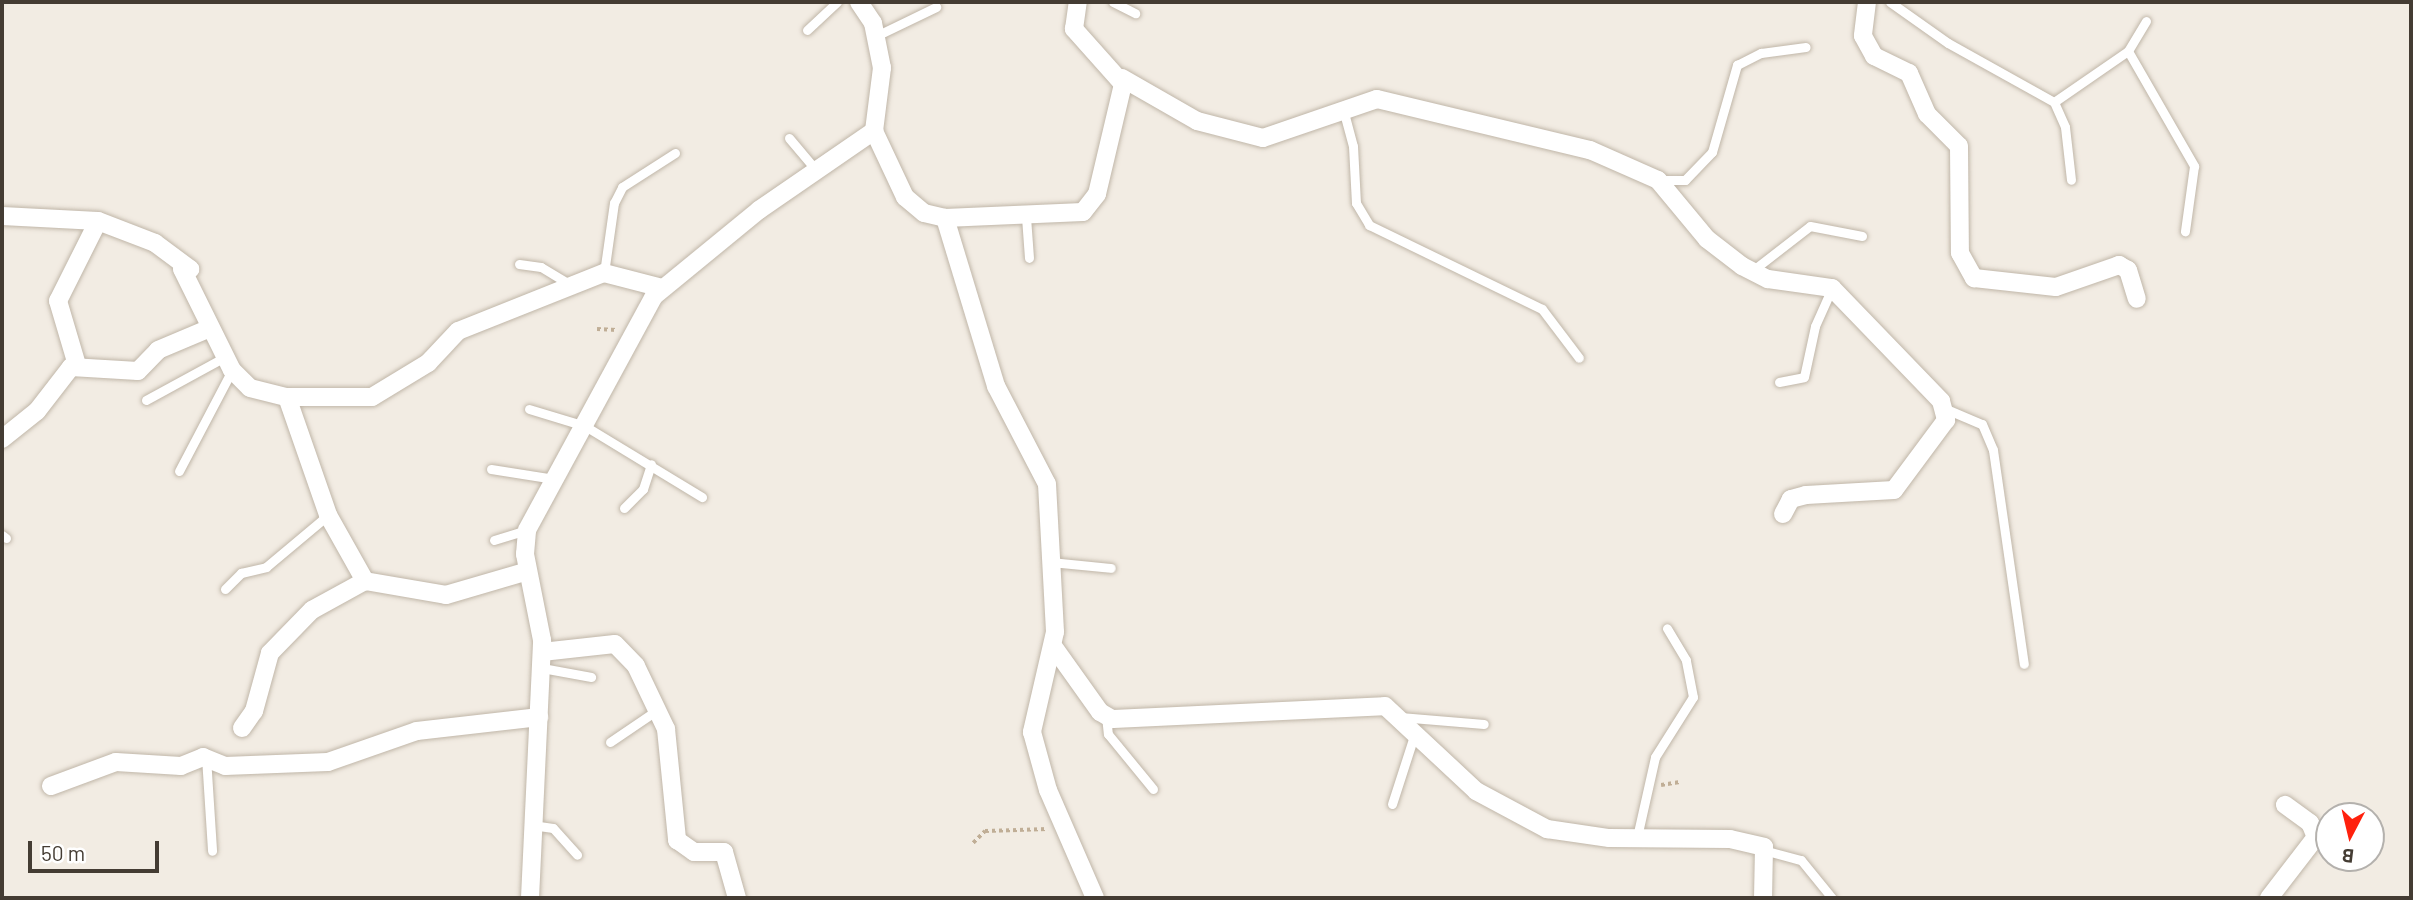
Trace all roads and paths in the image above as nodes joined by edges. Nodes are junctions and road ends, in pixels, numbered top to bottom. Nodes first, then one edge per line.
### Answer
1 (837, 2) edge
2 (859, 2) edge
3 (1078, 2) edge
4 (1113, 2) edge
5 (1867, 2) edge
6 (1890, 2) edge
7 (936, 8) dead end
8 (1135, 13) dead end
9 (2146, 21) dead end
10 (807, 30) dead end
11 (876, 36) junction
12 (1806, 47) dead end
13 (2129, 51) junction
14 (1122, 78) junction
15 (2054, 102) junction
16 (1343, 108) junction
17 (874, 131) junction
18 (789, 138) dead end
19 (675, 153) dead end
20 (816, 170) junction
21 (1658, 180) junction
22 (2071, 180) dead end
23 (2, 216) edge
24 (1026, 217) junction
25 (945, 218) junction
26 (98, 221) junction
27 (2185, 231) dead end
28 (1862, 236) dead end
29 (1029, 258) dead end
30 (519, 264) dead end
31 (1752, 271) junction
32 (604, 273) junction
33 (571, 285) junction
34 (662, 288) junction
35 (1832, 288) junction
36 (2137, 299) dead end
37 (209, 328) junction
38 (1579, 358) dead end
39 (228, 364) junction
40 (77, 365) junction
41 (1779, 382) dead end
42 (287, 397) junction
43 (146, 400) dead end
44 (529, 409) dead end
45 (1946, 410) junction
46 (585, 426) junction
47 (2, 439) edge
48 (651, 464) junction
49 (491, 469) dead end
50 (179, 471) dead end
51 (554, 479) junction
52 (702, 497) dead end
53 (624, 508) dead end
54 (1783, 514) dead end
55 (328, 515) junction
56 (527, 530) junction
57 (494, 540) dead end
58 (1050, 562) junction
59 (1111, 568) dead end
60 (528, 571) junction
61 (365, 582) junction
62 (225, 589) dead end
63 (1667, 628) dead end
64 (1053, 646) junction
65 (542, 660) junction
66 (2024, 664) dead end
67 (592, 677) dead end
68 (657, 710) junction
69 (1106, 716) junction
70 (539, 717) junction
71 (1400, 717) junction
72 (1484, 724) dead end
73 (242, 728) dead end
74 (1414, 736) junction
75 (610, 742) dead end
76 (206, 757) junction
77 (51, 786) dead end
78 (1153, 789) dead end
79 (1392, 804) dead end
80 (2285, 805) dead end
81 (1063, 824) junction
82 (529, 825) junction
83 (1637, 837) junction
84 (973, 843) dead end
85 (212, 851) dead end
86 (1768, 851) junction
87 (576, 855) dead end
88 (530, 898) edge
89 (737, 898) edge
90 (1095, 898) edge
91 (1763, 898) edge
92 (1832, 898) edge
93 (2269, 898) edge

1 - 10 lane
2 - 11 street
3 - 14 street
4 - 8 lane
5 - 36 street
6 - 15 lane
7 - 11 lane
9 - 13 lane
11 - 17 street
12 - 21 lane
13 - 15 lane
13 - 27 lane
14 - 16 street
14 - 24 street
15 - 22 lane
16 - 21 street
16 - 38 lane
17 - 20 street
17 - 25 street
18 - 20 lane
19 - 32 lane
20 - 34 street
21 - 31 street
23 - 26 street
24 - 25 street
24 - 29 lane
25 - 58 street
26 - 37 street
26 - 40 street
28 - 31 lane
30 - 33 lane
31 - 35 street
32 - 33 street
32 - 34 street
33 - 42 street
34 - 46 street
35 - 41 lane
35 - 45 street
37 - 39 street
37 - 40 street
39 - 42 street
39 - 43 lane
39 - 50 lane
40 - 47 street
42 - 55 street
44 - 46 lane
45 - 54 street
45 - 66 lane
46 - 48 lane
46 - 51 street
48 - 52 lane
48 - 53 lane
49 - 51 lane
51 - 56 street
55 - 61 street
55 - 62 lane
56 - 57 lane
56 - 60 street
58 - 59 lane
58 - 64 street
60 - 61 street
60 - 65 street
61 - 73 street
63 - 83 lane
64 - 69 street
64 - 81 street
65 - 67 lane
65 - 68 street
65 - 70 street
68 - 75 lane
68 - 89 street
69 - 71 street
69 - 78 lane
70 - 76 street
70 - 82 street
71 - 72 lane
71 - 74 street
74 - 79 lane
74 - 83 street
76 - 77 street
76 - 85 lane
80 - 93 street
81 - 84 path
81 - 90 street
82 - 87 lane
82 - 88 street
83 - 86 street
86 - 91 street
86 - 92 lane

